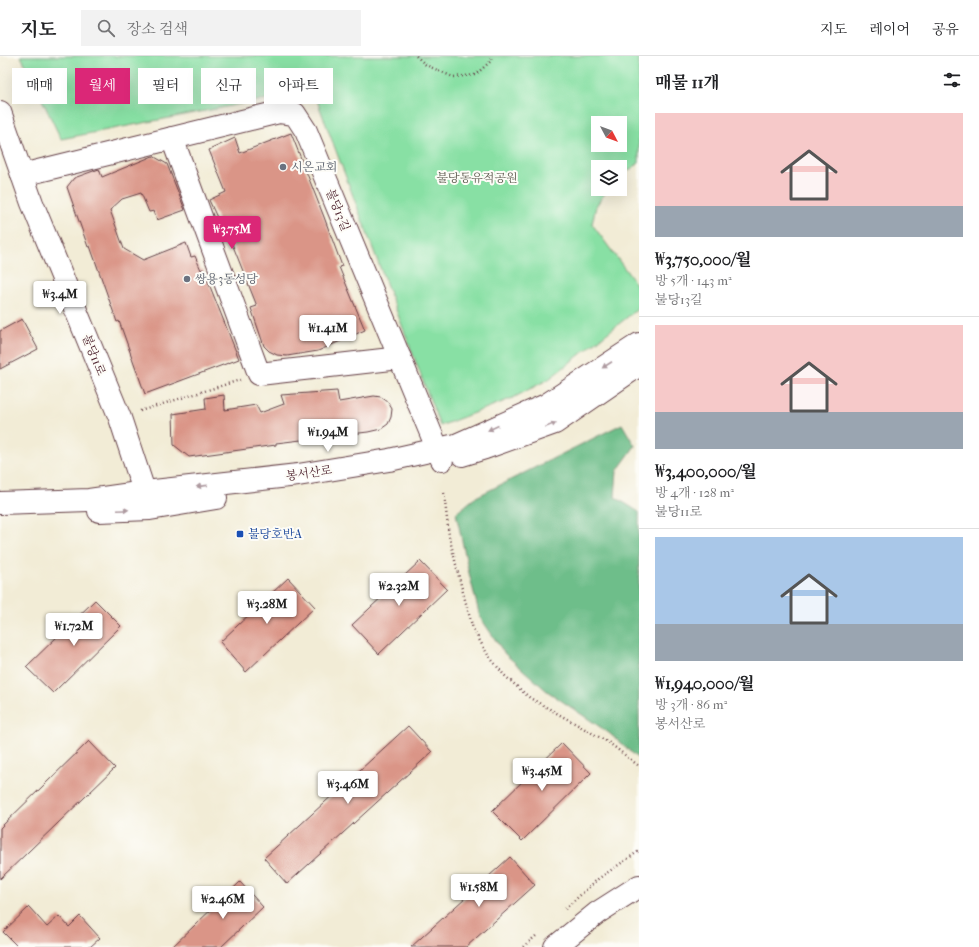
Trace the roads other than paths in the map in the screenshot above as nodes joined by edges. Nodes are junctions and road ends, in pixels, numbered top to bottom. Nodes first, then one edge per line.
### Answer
1 (0, 112) edge
2 (172, 138) junction
3 (22, 175) junction
4 (639, 344) edge
5 (400, 358) junction
6 (639, 365) edge
7 (440, 455) junction
8 (148, 500) junction
9 (0, 503) edge
10 (0, 516) edge
11 (639, 886) edge
12 (555, 947) edge

1 - 3 street, 불당11로
2 - 3 street, 불당13길
2 - 5 street, 불당13길
2 - 5 street
3 - 8 street, 불당11로
4 -> 7 street, 봉서산로
5 - 7 street, 불당13길
7 -> 6 street, 봉서산로
7 - 8 street, 봉서산로
8 - 9 street, 봉서산로
10 -> 8 street, 봉서산로
11 - 12 street

